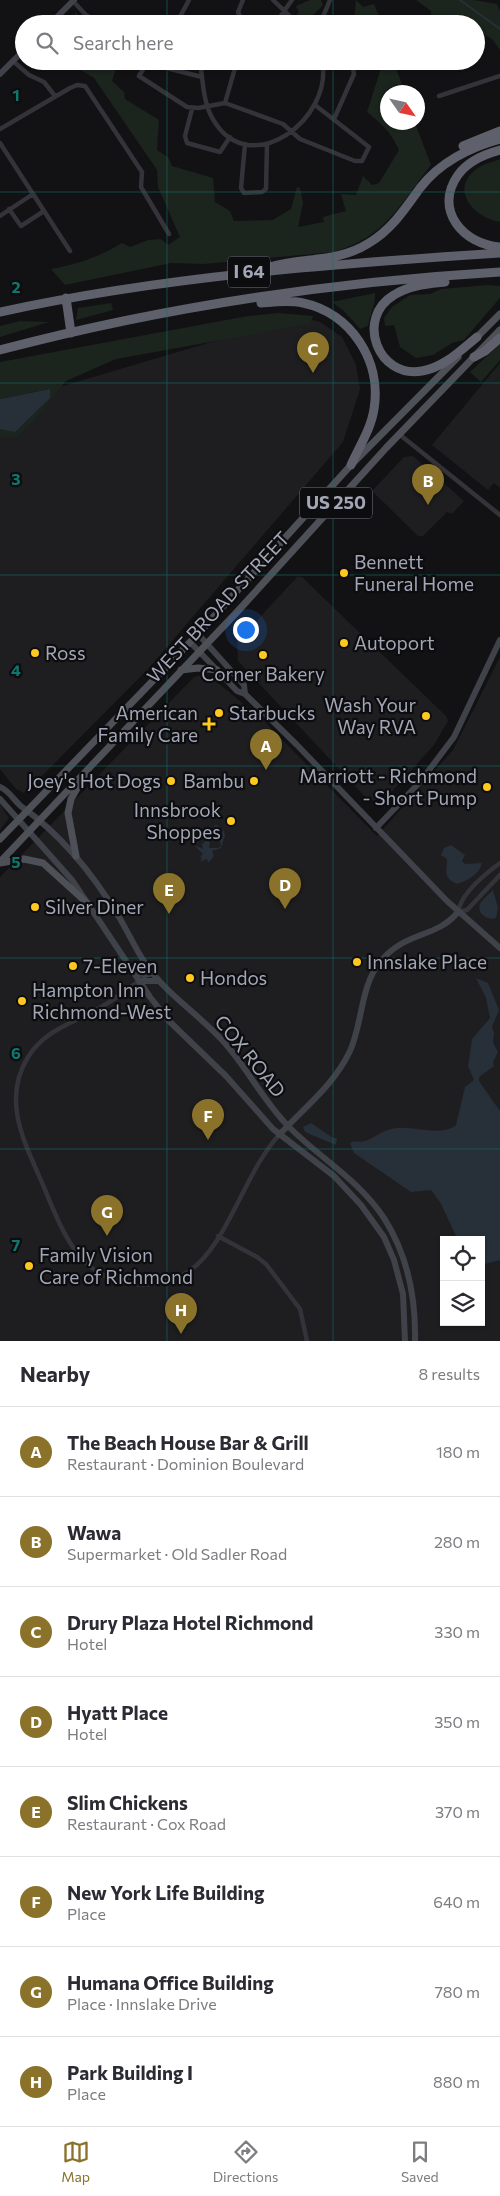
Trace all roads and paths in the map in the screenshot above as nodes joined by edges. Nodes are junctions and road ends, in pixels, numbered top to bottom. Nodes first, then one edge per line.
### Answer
1 (73, 0) edge
2 (189, 0) edge
3 (242, 0) edge
4 (273, 0) edge
5 (292, 0) edge
6 (330, 0) edge
7 (285, 11) junction
8 (59, 15) edge
9 (86, 15) edge
10 (181, 15) edge
11 (240, 15) edge
12 (282, 15) edge
13 (289, 15) edge
14 (324, 15) edge
15 (13, 60) edge
16 (24, 70) edge
17 (143, 70) edge
18 (174, 70) edge
19 (201, 70) edge
20 (234, 70) edge
21 (322, 70) edge
22 (353, 70) edge
23 (0, 74) edge
24 (500, 76) edge
25 (202, 77) junction
26 (55, 96) junction
27 (439, 96) dead end
28 (225, 103) junction
29 (315, 105) junction
30 (208, 106) junction
31 (192, 109) junction
32 (334, 119) junction
33 (0, 129) edge
34 (500, 131) edge
35 (291, 132) junction
36 (230, 137) junction
37 (500, 138) edge
38 (0, 143) edge
39 (245, 144) junction
40 (267, 144) junction
41 (500, 150) edge
42 (421, 187) junction
43 (33, 194) junction
44 (9, 209) junction
45 (44, 211) junction
46 (0, 216) edge
47 (169, 234) dead end
48 (500, 247) edge
49 (70, 251) dead end
50 (500, 253) edge
51 (253, 272) junction
52 (500, 272) edge
53 (485, 273) junction
54 (66, 298) junction
55 (201, 307) junction
56 (0, 312) edge
57 (500, 314) edge
58 (500, 330) edge
59 (71, 333) junction
60 (477, 338) junction
61 (500, 338) edge
62 (0, 350) edge
63 (474, 356) junction
64 (399, 434) junction
65 (352, 466) junction
66 (500, 515) edge
67 (198, 634) junction
68 (500, 640) edge
69 (190, 642) junction
70 (206, 644) junction
71 (199, 651) junction
72 (181, 670) junction
73 (216, 670) junction
74 (245, 694) junction
75 (85, 771) junction
76 (0, 787) edge
77 (0, 799) edge
78 (27, 810) junction
79 (40, 819) junction
80 (18, 820) junction
81 (376, 828) junction
82 (29, 832) junction
83 (0, 839) edge
84 (76, 856) junction
85 (0, 862) edge
86 (500, 863) edge
87 (500, 875) edge
88 (88, 903) junction
89 (458, 912) junction
90 (500, 948) edge
91 (130, 967) junction
92 (152, 973) junction
93 (140, 981) junction
94 (159, 981) junction
95 (288, 1126) junction
96 (279, 1135) junction
97 (218, 1236) junction
98 (307, 1341) edge
99 (404, 1341) edge
100 (415, 1341) edge

1 - 8 main road
1 - 9 street
2 - 10 street
3 - 11 street
4 - 7 street
5 - 7 street
6 - 14 street
7 - 12 street
7 - 13 street
15 - 23 main road
16 - 26 street
17 - 31 street
18 - 25 street
19 - 25 street
20 - 28 street
21 - 29 street
22 - 32 street
24 - 27 street
25 - 30 street
26 - 33 street
26 - 47 street
28 - 30 street
28 - 35 street
29 - 32 street
29 - 35 street
30 - 31 street
30 - 36 street
31 - 36 street
32 - 35 street
34 - 42 highway
35 - 40 street
36 - 39 street
37 - 42 highway
38 - 43 street
39 - 40 street
39 - 40 street
41 - 48 highway
42 - 51 highway
43 - 44 street
43 - 45 street
44 - 45 street
44 - 46 street
45 - 49 street
50 - 51 highway, I 64
51 - 54 highway, I 64
52 - 53 highway, I 64
53 - 55 highway, I 64
53 - 60 highway
54 - 56 highway, I 64
54 - 59 highway
55 - 59 highway, I 64
55 - 65 highway
57 - 60 main road, WEST BROAD STREET / US 250
58 - 63 main road, WEST BROAD STREET / US 250
59 - 62 highway, I 64
60 - 65 main road, WEST BROAD STREET / US 250
61 - 63 highway
63 - 64 main road, WEST BROAD STREET / US 250
64 - 66 street
64 - 70 main road, WEST BROAD STREET / US 250
65 - 67 main road, WEST BROAD STREET / US 250
67 - 69 main road, WEST BROAD STREET / US 250
67 - 70 main road
68 - 81 main road
69 - 71 main road
69 - 78 main road, WEST BROAD STREET / US 250
70 - 71 main road, WEST BROAD STREET / US 250
70 - 74 main road
71 - 72 main road, WEST BROAD STREET / US 250
71 - 73 main road
72 - 73 main road
72 - 75 main road, WEST BROAD STREET / US 250
73 - 74 main road
74 - 81 main road
75 - 79 main road, WEST BROAD STREET / US 250
75 - 84 main road
76 - 78 main road, COX ROAD
77 - 80 main road, COX ROAD
78 - 79 main road, COX ROAD
78 - 80 main road, WEST BROAD STREET / US 250
79 - 82 main road, WEST BROAD STREET / US 250
79 - 84 main road, COX ROAD
80 - 82 main road, COX ROAD
80 - 83 main road, WEST BROAD STREET / US 250
81 - 89 main road
82 - 85 main road, WEST BROAD STREET / US 250
82 - 88 main road, COX ROAD
84 - 92 main road, COX ROAD
85 - 88 main road
86 - 89 street
87 - 89 street
88 - 91 main road, COX ROAD
89 - 90 main road
89 - 95 main road
91 - 92 main road
91 - 93 main road, COX ROAD
92 - 94 main road, COX ROAD
93 - 94 main road
93 - 96 main road, COX ROAD
93 - 97 street
94 - 95 main road, COX ROAD
95 - 96 main road
95 - 100 main road, COX ROAD
96 - 97 street
96 - 99 main road, COX ROAD
97 - 98 street

